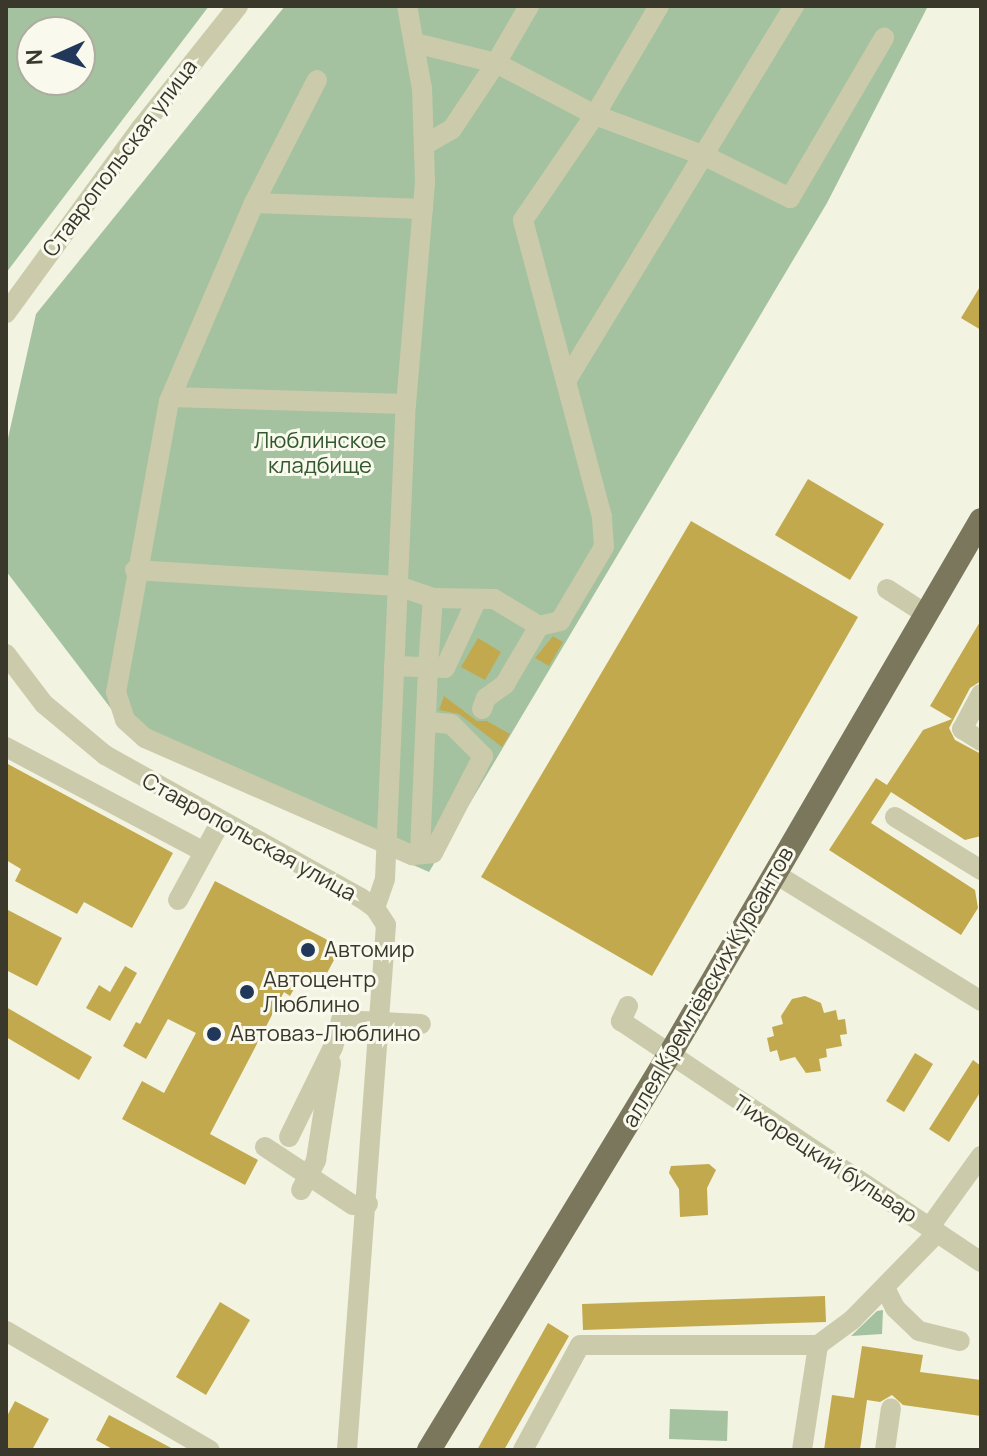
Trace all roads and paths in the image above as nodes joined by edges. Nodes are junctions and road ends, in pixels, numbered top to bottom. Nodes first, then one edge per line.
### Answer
1 (238, 6) edge
2 (407, 6) edge
3 (529, 6) edge
4 (659, 6) edge
5 (794, 6) edge
6 (884, 38) dead end
7 (415, 43) junction
8 (496, 63) junction
9 (317, 80) dead end
10 (595, 115) junction
11 (426, 144) junction
12 (705, 156) junction
13 (254, 203) junction
14 (423, 209) junction
15 (6, 313) edge
16 (566, 381) junction
17 (171, 397) junction
18 (406, 404) junction
19 (981, 520) edge
20 (135, 570) junction
21 (398, 586) junction
22 (887, 589) dead end
23 (433, 598) junction
24 (477, 599) junction
25 (926, 614) junction
26 (539, 626) junction
27 (6, 654) edge
28 (394, 666) junction
29 (428, 667) junction
30 (13, 676) edge
31 (981, 694) edge
32 (482, 709) dead end
33 (426, 722) junction
34 (981, 741) edge
35 (6, 747) edge
36 (895, 817) dead end
37 (220, 823) junction
38 (387, 840) junction
39 (204, 852) junction
40 (420, 852) junction
41 (981, 870) edge
42 (774, 873) junction
43 (178, 900) dead end
44 (375, 908) junction
45 (981, 1001) edge
46 (628, 1006) dead end
47 (382, 1019) junction
48 (421, 1024) dead end
49 (333, 1047) junction
50 (670, 1054) junction
51 (289, 1137) dead end
52 (265, 1147) dead end
53 (981, 1156) edge
54 (304, 1184) junction
55 (368, 1204) junction
56 (933, 1230) junction
57 (981, 1262) edge
58 (885, 1288) junction
59 (6, 1331) edge
60 (960, 1341) dead end
61 (818, 1345) junction
62 (891, 1408) dead end
63 (210, 1450) edge
64 (347, 1450) edge
65 (429, 1450) edge
66 (523, 1450) edge
67 (802, 1450) edge
68 (885, 1450) edge

1 - 15 street, Ставропольская улица
2 - 7 street
3 - 8 street
4 - 10 street
5 - 12 street
6 - 12 street
7 - 8 street
7 - 11 street
8 - 10 street
8 - 11 street
9 - 13 street
10 - 12 street
10 - 16 street
11 - 14 street
12 - 16 street
13 - 14 street
13 - 17 street
14 - 18 street
16 - 26 street
17 - 18 street
17 - 20 street
18 - 21 street
19 - 25 main road, аллея Кремлёвских Курсантов
20 - 21 street
20 - 38 street
21 - 23 street
21 - 28 street
22 - 25 street
23 - 24 street
23 - 29 street
24 - 26 street
24 - 29 street
25 - 42 main road, аллея Кремлёвских Курсантов
26 - 32 street
27 - 30 street, Ставропольская улица
28 - 29 street
28 - 38 street
29 - 33 street
30 - 37 street, Ставропольская улица
31 - 34 street
33 - 40 street
33 - 40 street
35 - 39 street
36 - 41 street
37 - 39 street
37 - 44 street, Ставропольская улица
38 - 40 street
38 - 44 street
39 - 43 street
42 - 45 street
42 - 50 main road, аллея Кремлёвских Курсантов
44 - 47 street, Ставропольская улица
46 - 50 street, Тихорецкий бульвар
47 - 48 street
47 - 49 street
47 - 55 street, Ставропольская улица
49 - 51 street
49 - 54 street
50 - 56 street, Тихорецкий бульвар
50 - 65 main road, аллея Кремлёвских Курсантов
52 - 54 street
53 - 56 street
54 - 55 street
55 - 64 street, Ставропольская улица
56 - 57 street, Тихорецкий бульвар
56 - 58 street
58 - 60 street
58 - 61 street
59 - 63 street
61 - 66 street
61 - 67 street
62 - 68 street

